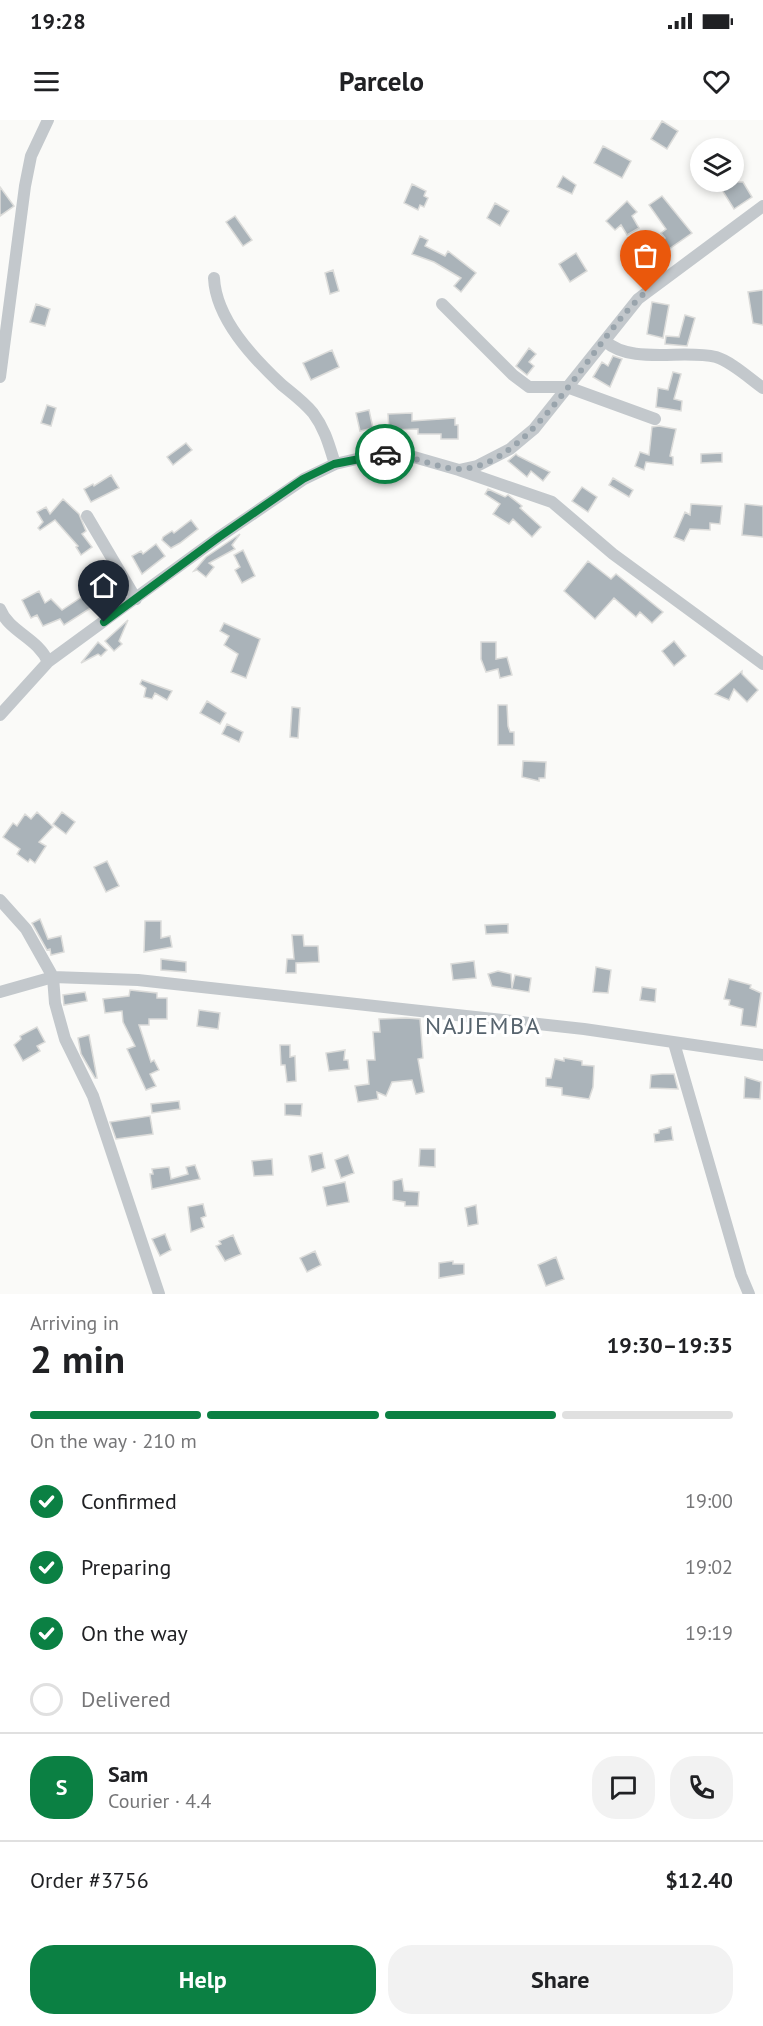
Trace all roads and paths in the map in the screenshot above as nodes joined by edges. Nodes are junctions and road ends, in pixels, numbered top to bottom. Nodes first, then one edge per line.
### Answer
1 (48, 120) edge
2 (763, 206) edge
3 (214, 278) dead end
4 (442, 304) dead end
5 (605, 341) junction
6 (0, 377) edge
7 (567, 387) junction
8 (763, 388) edge
9 (656, 419) dead end
10 (334, 464) junction
11 (459, 470) junction
12 (87, 516) dead end
13 (136, 599) junction
14 (0, 609) edge
15 (761, 660) edge
16 (48, 662) junction
17 (0, 715) edge
18 (0, 900) edge
19 (53, 978) junction
20 (0, 992) edge
21 (674, 1043) junction
22 (763, 1055) edge
23 (159, 1294) edge
24 (749, 1294) edge

1 - 6 street
2 - 5 street
3 - 10 street
4 - 7 street
5 - 7 street
5 - 8 street
7 - 9 street
7 - 11 street
10 - 11 street
10 - 13 street
11 - 15 street
12 - 13 street
13 - 16 street
14 - 16 street
16 - 17 street
18 - 19 street
19 - 20 street
19 - 21 street
19 - 23 street
21 - 22 street
21 - 24 street

